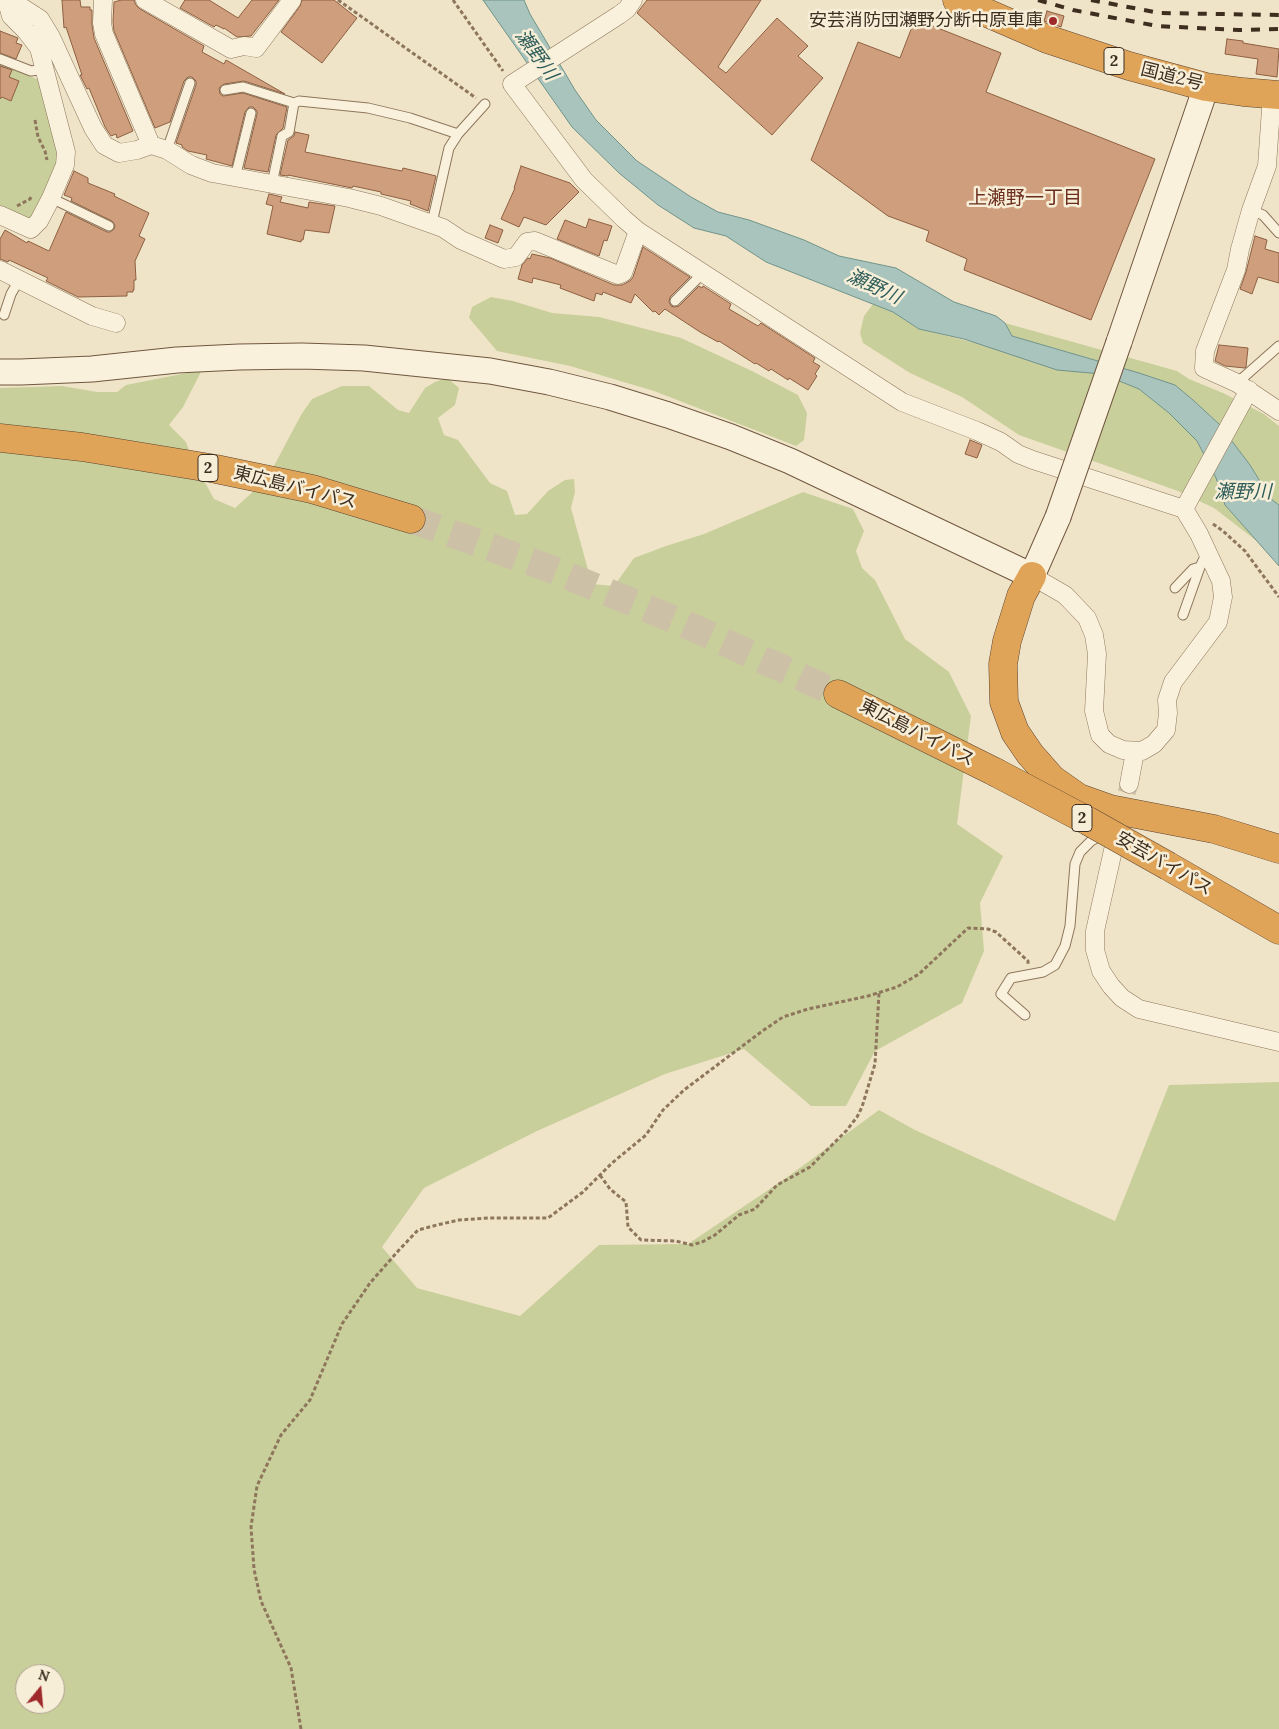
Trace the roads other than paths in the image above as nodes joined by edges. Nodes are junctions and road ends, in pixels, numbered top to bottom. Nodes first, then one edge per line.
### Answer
1 (103, 0) edge
2 (145, 0) edge
3 (292, 0) edge
4 (633, 0) edge
5 (957, 0) edge
6 (5, 1) edge
7 (0, 59) edge
8 (45, 69) junction
9 (190, 83) dead end
10 (1206, 87) junction
11 (225, 90) dead end
12 (1275, 95) edge
13 (294, 103) junction
14 (485, 104) road end
15 (251, 113) dead end
16 (458, 134) junction
17 (159, 148) junction
18 (235, 178) junction
19 (272, 184) junction
20 (50, 198) junction
21 (5, 210) edge
22 (1251, 210) junction
23 (432, 223) junction
24 (109, 226) dead end
25 (638, 231) junction
26 (1279, 233) edge
27 (0, 270) edge
28 (703, 273) junction
29 (19, 280) junction
30 (675, 301) dead end
31 (4, 315) dead end
32 (116, 322) dead end
33 (1279, 346) edge
34 (0, 372) edge
35 (1244, 389) junction
36 (1279, 411) edge
37 (0, 438) edge
38 (1186, 504) junction
39 (411, 519) tunnel mouth
40 (1204, 560) junction
41 (1032, 576) junction
42 (1175, 588) dead end
43 (1183, 615) dead end
44 (838, 694) tunnel mouth
45 (1135, 752) junction
46 (995, 772) joint
47 (1129, 784) tunnel mouth
48 (1119, 822) joint
49 (1279, 835) edge
50 (1279, 848) edge
51 (1279, 930) edge
52 (1025, 1015) dead end
53 (1279, 1042) edge

1 - 17 street
2 - 3 street
4 - 25 street
5 - 10 highway, 国道2号 / 2
6 - 8 street
6 - 17 street
7 - 8 lane
8 - 20 street
9 - 17 lane
10 - 12 highway, 国道2号 / 2
10 - 41 street, bridge
11 - 13 lane
12 - 22 street
13 - 16 lane
13 - 19 lane
14 - 16 lane
15 - 18 lane
16 - 23 lane
17 - 18 street
18 - 19 street
19 - 23 street
20 - 21 street
20 - 24 lane
22 - 26 lane
22 - 35 street
23 - 25 street
25 - 28 street
27 - 29 street
28 - 30 lane
28 - 38 street
29 - 31 lane
29 - 32 street
33 - 35 lane
34 - 41 street
35 - 36 street
35 - 38 street
37 - 39 highway, 東広島バイパス / 2
38 - 40 street
40 - 42 lane
40 - 43 lane
40 - 45 street
41 - 45 street
41 - 49 highway
41 - 50 highway
44 - 46 highway, 東広島バイパス / 2
45 - 47 street
46 - 51 highway, 安芸バイパス / 2, bridge
48 - 52 lane
48 - 53 street

